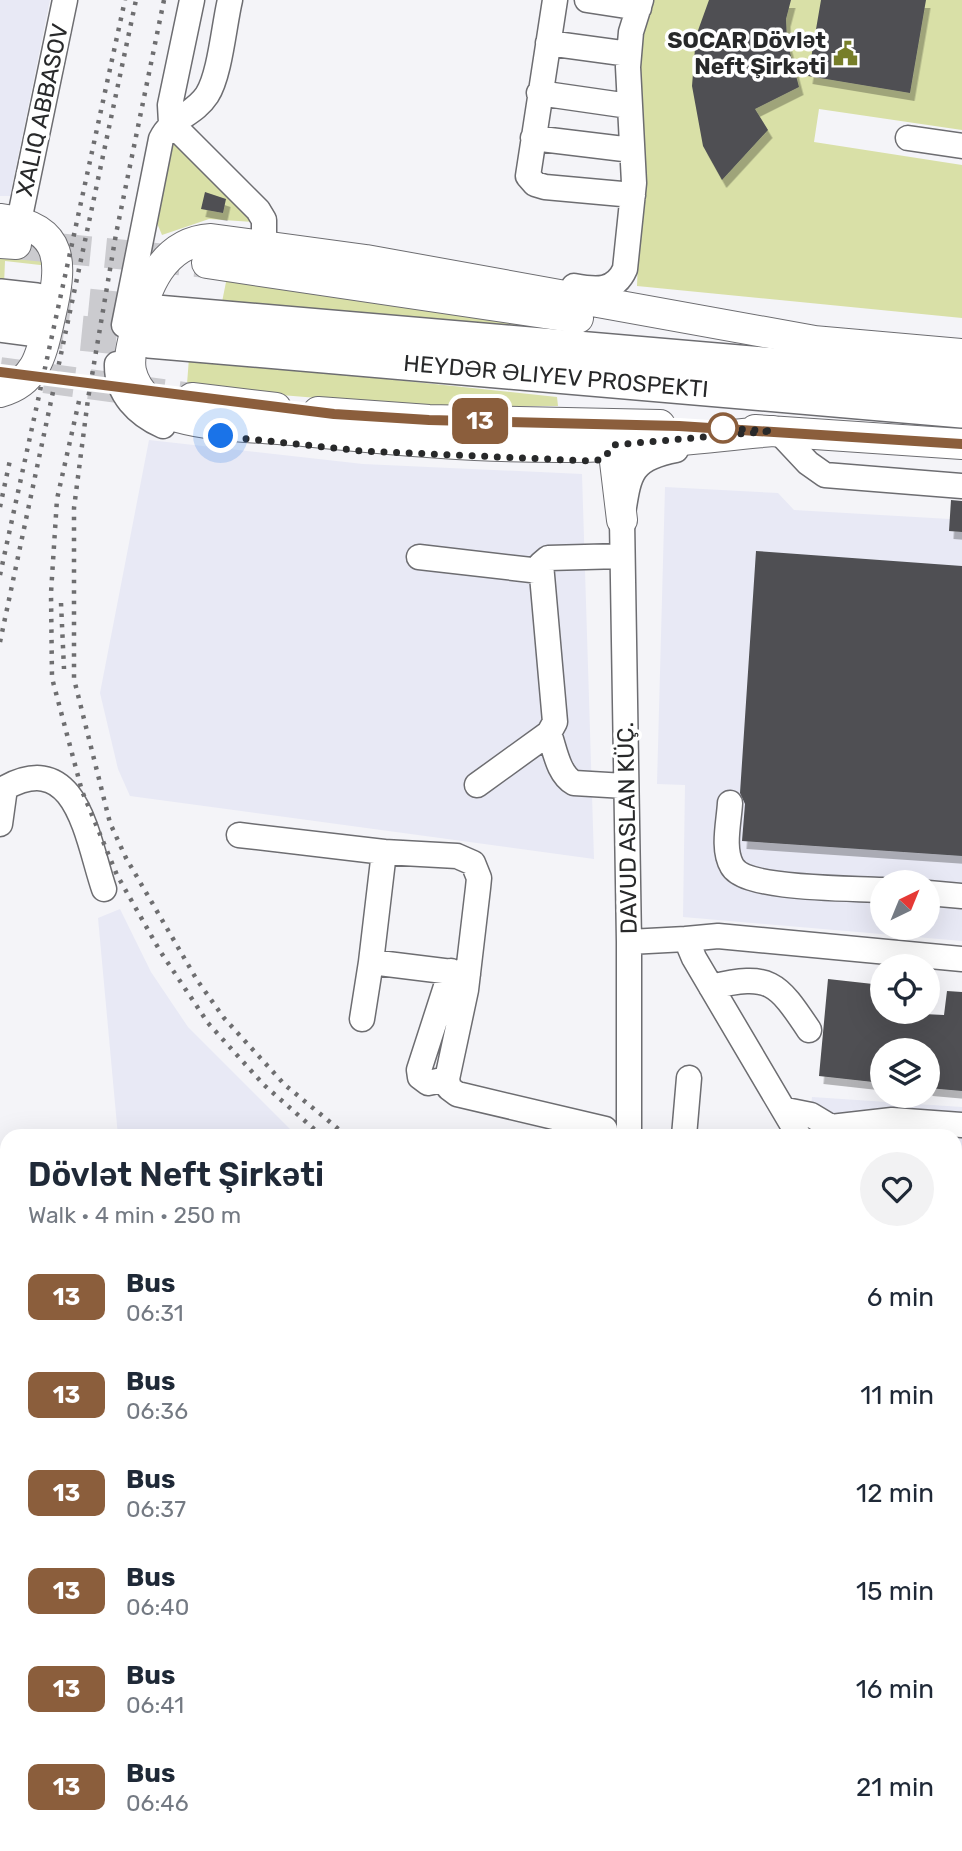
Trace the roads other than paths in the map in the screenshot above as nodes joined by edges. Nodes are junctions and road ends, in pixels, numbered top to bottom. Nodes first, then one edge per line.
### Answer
1 (65, 0) edge
2 (192, 0) edge
3 (230, 0) edge
4 (555, 0) edge
5 (587, 0) edge
6 (640, 4) edge
7 (548, 43) junction
8 (629, 54) junction
9 (539, 93) junction
10 (629, 106) junction
11 (171, 123) junction
12 (533, 138) junction
13 (908, 138) dead end
14 (962, 146) edge
15 (632, 150) junction
16 (633, 195) junction
17 (9, 232) edge
18 (265, 238) junction
19 (206, 263) tunnel mouth
20 (0, 297) edge
21 (145, 315) junction
22 (22, 318) tunnel mouth
23 (820, 342) junction
24 (962, 354) edge
25 (962, 382) edge
26 (0, 392) edge
27 (192, 398) tunnel mouth
28 (962, 410) edge
29 (568, 422) junction
30 (776, 431) junction
31 (962, 444) edge
32 (613, 445) junction
33 (962, 486) edge
34 (622, 520) junction
35 (622, 556) junction
36 (419, 557) dead end
37 (540, 571) junction
38 (549, 733) junction
39 (477, 785) dead end
40 (625, 786) junction
41 (730, 803) dead end
42 (0, 824) edge
43 (239, 835) dead end
44 (384, 852) junction
45 (104, 889) dead end
46 (870, 889) edge
47 (940, 894) edge
48 (962, 896) edge
49 (686, 939) junction
50 (629, 942) junction
51 (962, 959) edge
52 (371, 962) junction
53 (459, 973) junction
54 (711, 987) junction
55 (362, 1019) dead end
56 (809, 1030) dead end
57 (689, 1078) dead end
58 (786, 1110) junction
59 (962, 1125) edge
60 (604, 1129) edge
61 (617, 1129) edge
62 (685, 1129) edge
63 (796, 1129) edge

1 - 17 street
2 - 11 street
3 - 11 street
4 - 7 street
5 - 6 street
6 - 8 street
7 - 8 street
7 - 9 street
8 - 10 street
9 - 10 street
9 - 12 street
10 - 15 street
11 - 18 street
11 - 21 street
12 - 15 street
12 - 16 street
13 - 14 street
15 - 16 street
16 - 18 street
17 - 26 main road
18 - 21 street
18 - 23 main road
18 - 32 main road
19 - 23 main road
20 - 22 highway
21 - 25 highway, HEYDƏR ƏLIYEV PROSPEKTI
21 - 28 highway, HEYDƏR ƏLIYEV PROSPEKTI
21 - 32 street
23 - 24 main road
27 - 29 main road
29 - 30 main road
29 - 32 main road
30 - 31 main road
30 - 32 main road
30 - 33 street
30 - 34 street, DAVUD ASLAN KÜÇ.
32 - 34 main road
34 - 35 street, DAVUD ASLAN KÜÇ.
35 - 37 street
35 - 40 street, DAVUD ASLAN KÜÇ.
36 - 37 street
37 - 38 street
38 - 39 street
38 - 40 street
40 - 50 street, DAVUD ASLAN KÜÇ.
41 - 46 street
42 - 45 street
43 - 44 street
44 - 52 street
44 - 53 street
47 - 48 street
49 - 50 street
49 - 51 street
49 - 54 street
50 - 61 street, DAVUD ASLAN KÜÇ.
52 - 53 street
52 - 55 street
53 - 60 street
54 - 56 street
54 - 58 street
57 - 62 street
58 - 59 street
58 - 63 street

